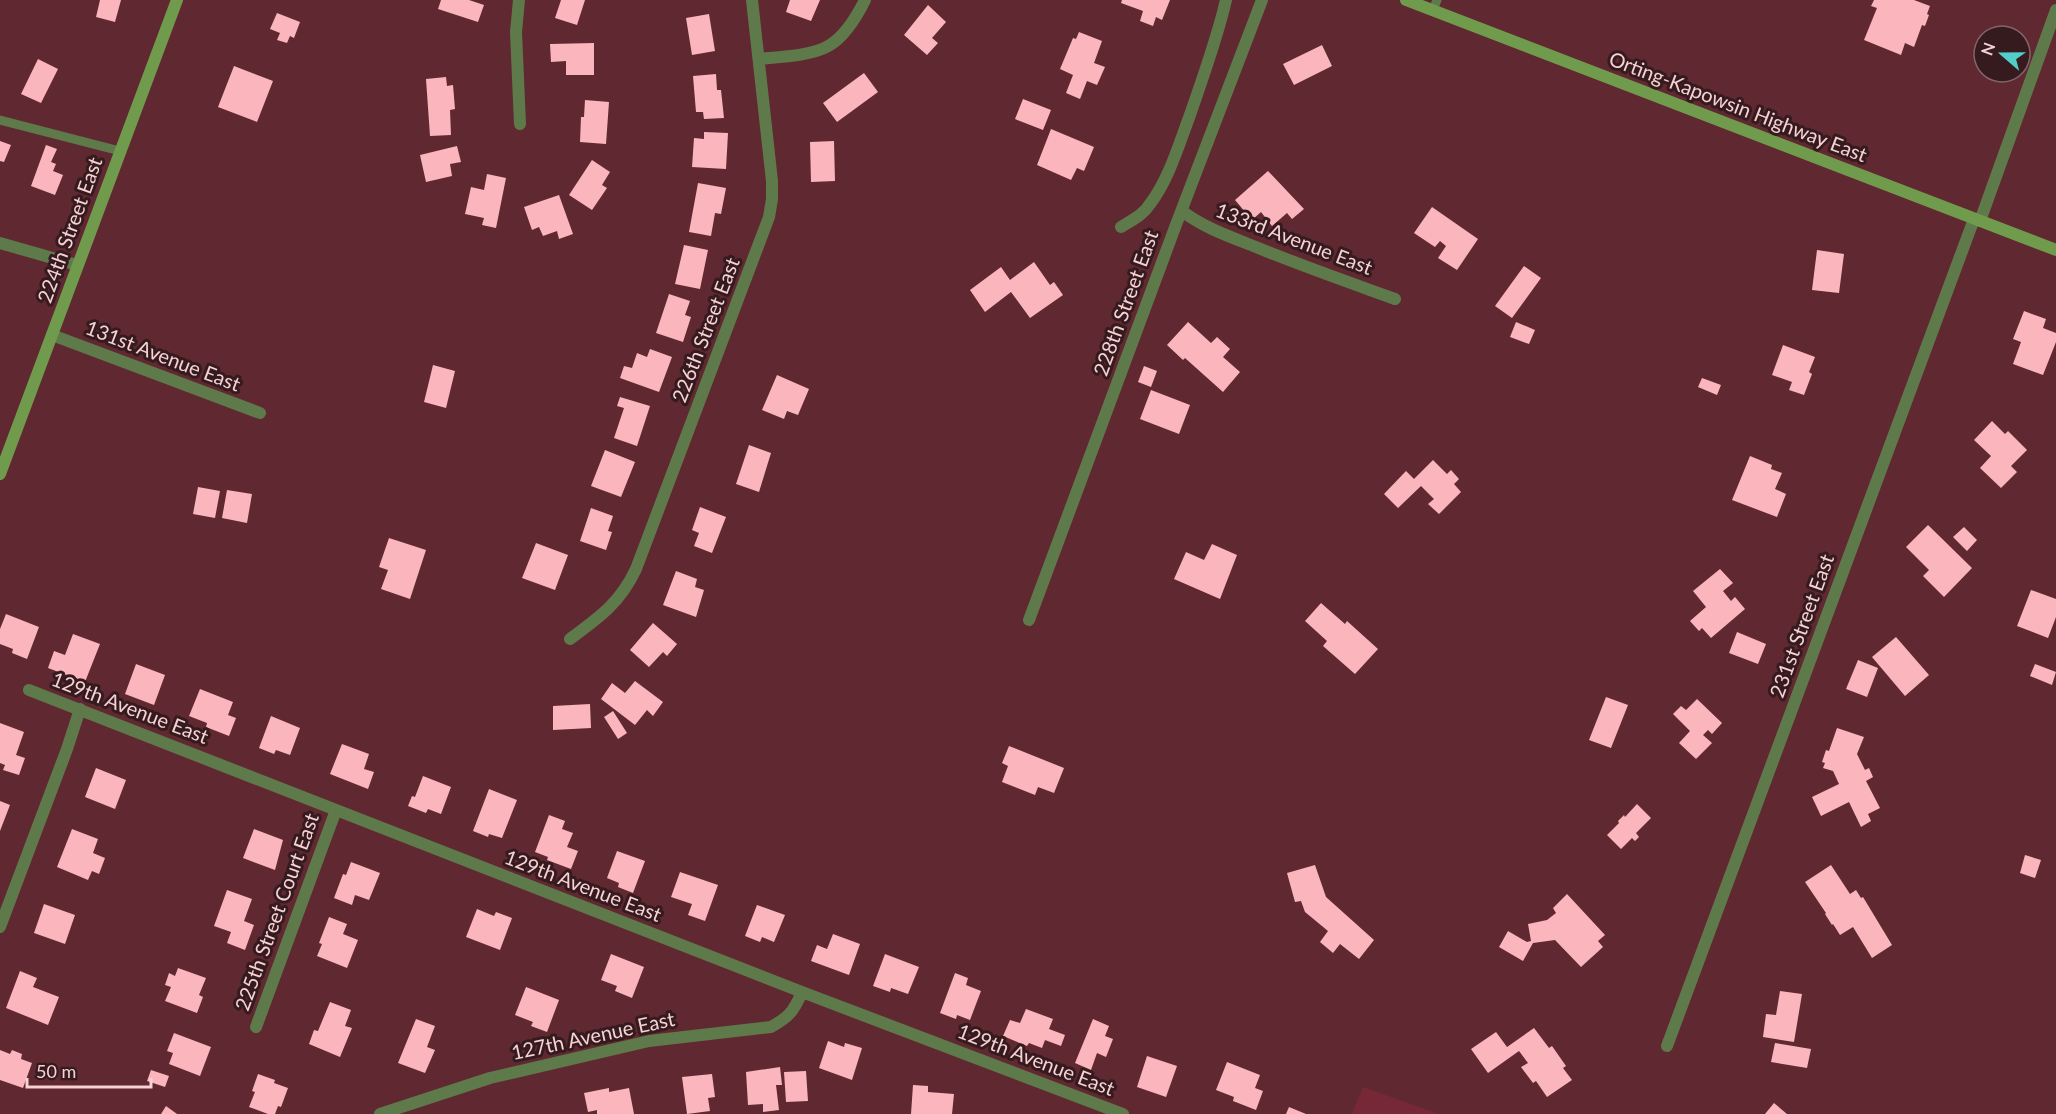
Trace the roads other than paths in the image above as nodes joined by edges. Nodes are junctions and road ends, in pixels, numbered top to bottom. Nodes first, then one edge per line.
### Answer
1 (177, 0) edge
2 (519, 0) edge
3 (752, 0) edge
4 (865, 0) edge
5 (1226, 0) edge
6 (1262, 0) edge
7 (1406, 0) edge
8 (1435, 5) edge
9 (2056, 10) edge
10 (759, 59) junction
11 (0, 120) edge
12 (520, 124) dead end
13 (120, 151) junction
14 (1182, 211) junction
15 (1977, 220) junction
16 (1121, 227) dead end
17 (0, 243) edge
18 (2056, 250) edge
19 (77, 265) junction
20 (1395, 298) dead end
21 (52, 334) junction
22 (260, 413) dead end
23 (0, 474) edge
24 (1029, 620) dead end
25 (570, 639) dead end
26 (29, 690) dead end
27 (80, 709) junction
28 (336, 810) junction
29 (0, 927) edge
30 (802, 992) junction
31 (256, 1027) dead end
32 (1667, 1046) dead end
33 (380, 1114) edge
34 (1124, 1114) edge

1 - 13 main road, 224th Street East
2 - 12 street
3 - 10 street, 226th Street East
4 - 10 street
5 - 16 street
6 - 14 street, 228th Street East
7 - 8 main road, Orting-Kapowsin Highway East
8 - 15 main road, Orting-Kapowsin Highway East
9 - 15 street, 231st Street East
10 - 25 street, 226th Street East
11 - 13 lane
13 - 19 main road, 224th Street East
14 - 20 street, 133rd Avenue East
14 - 24 street, 228th Street East
15 - 18 main road, Orting-Kapowsin Highway East
15 - 32 street, 231st Street East
17 - 19 street
19 - 21 main road, 224th Street East
21 - 22 street, 131st Avenue East
21 - 23 main road, 224th Street East
26 - 27 street, 129th Avenue East
27 - 28 street, 129th Avenue East
27 - 29 street
28 - 30 street, 129th Avenue East
28 - 31 street, 225th Street Court East
30 - 33 street, 127th Avenue East
30 - 34 street, 129th Avenue East

